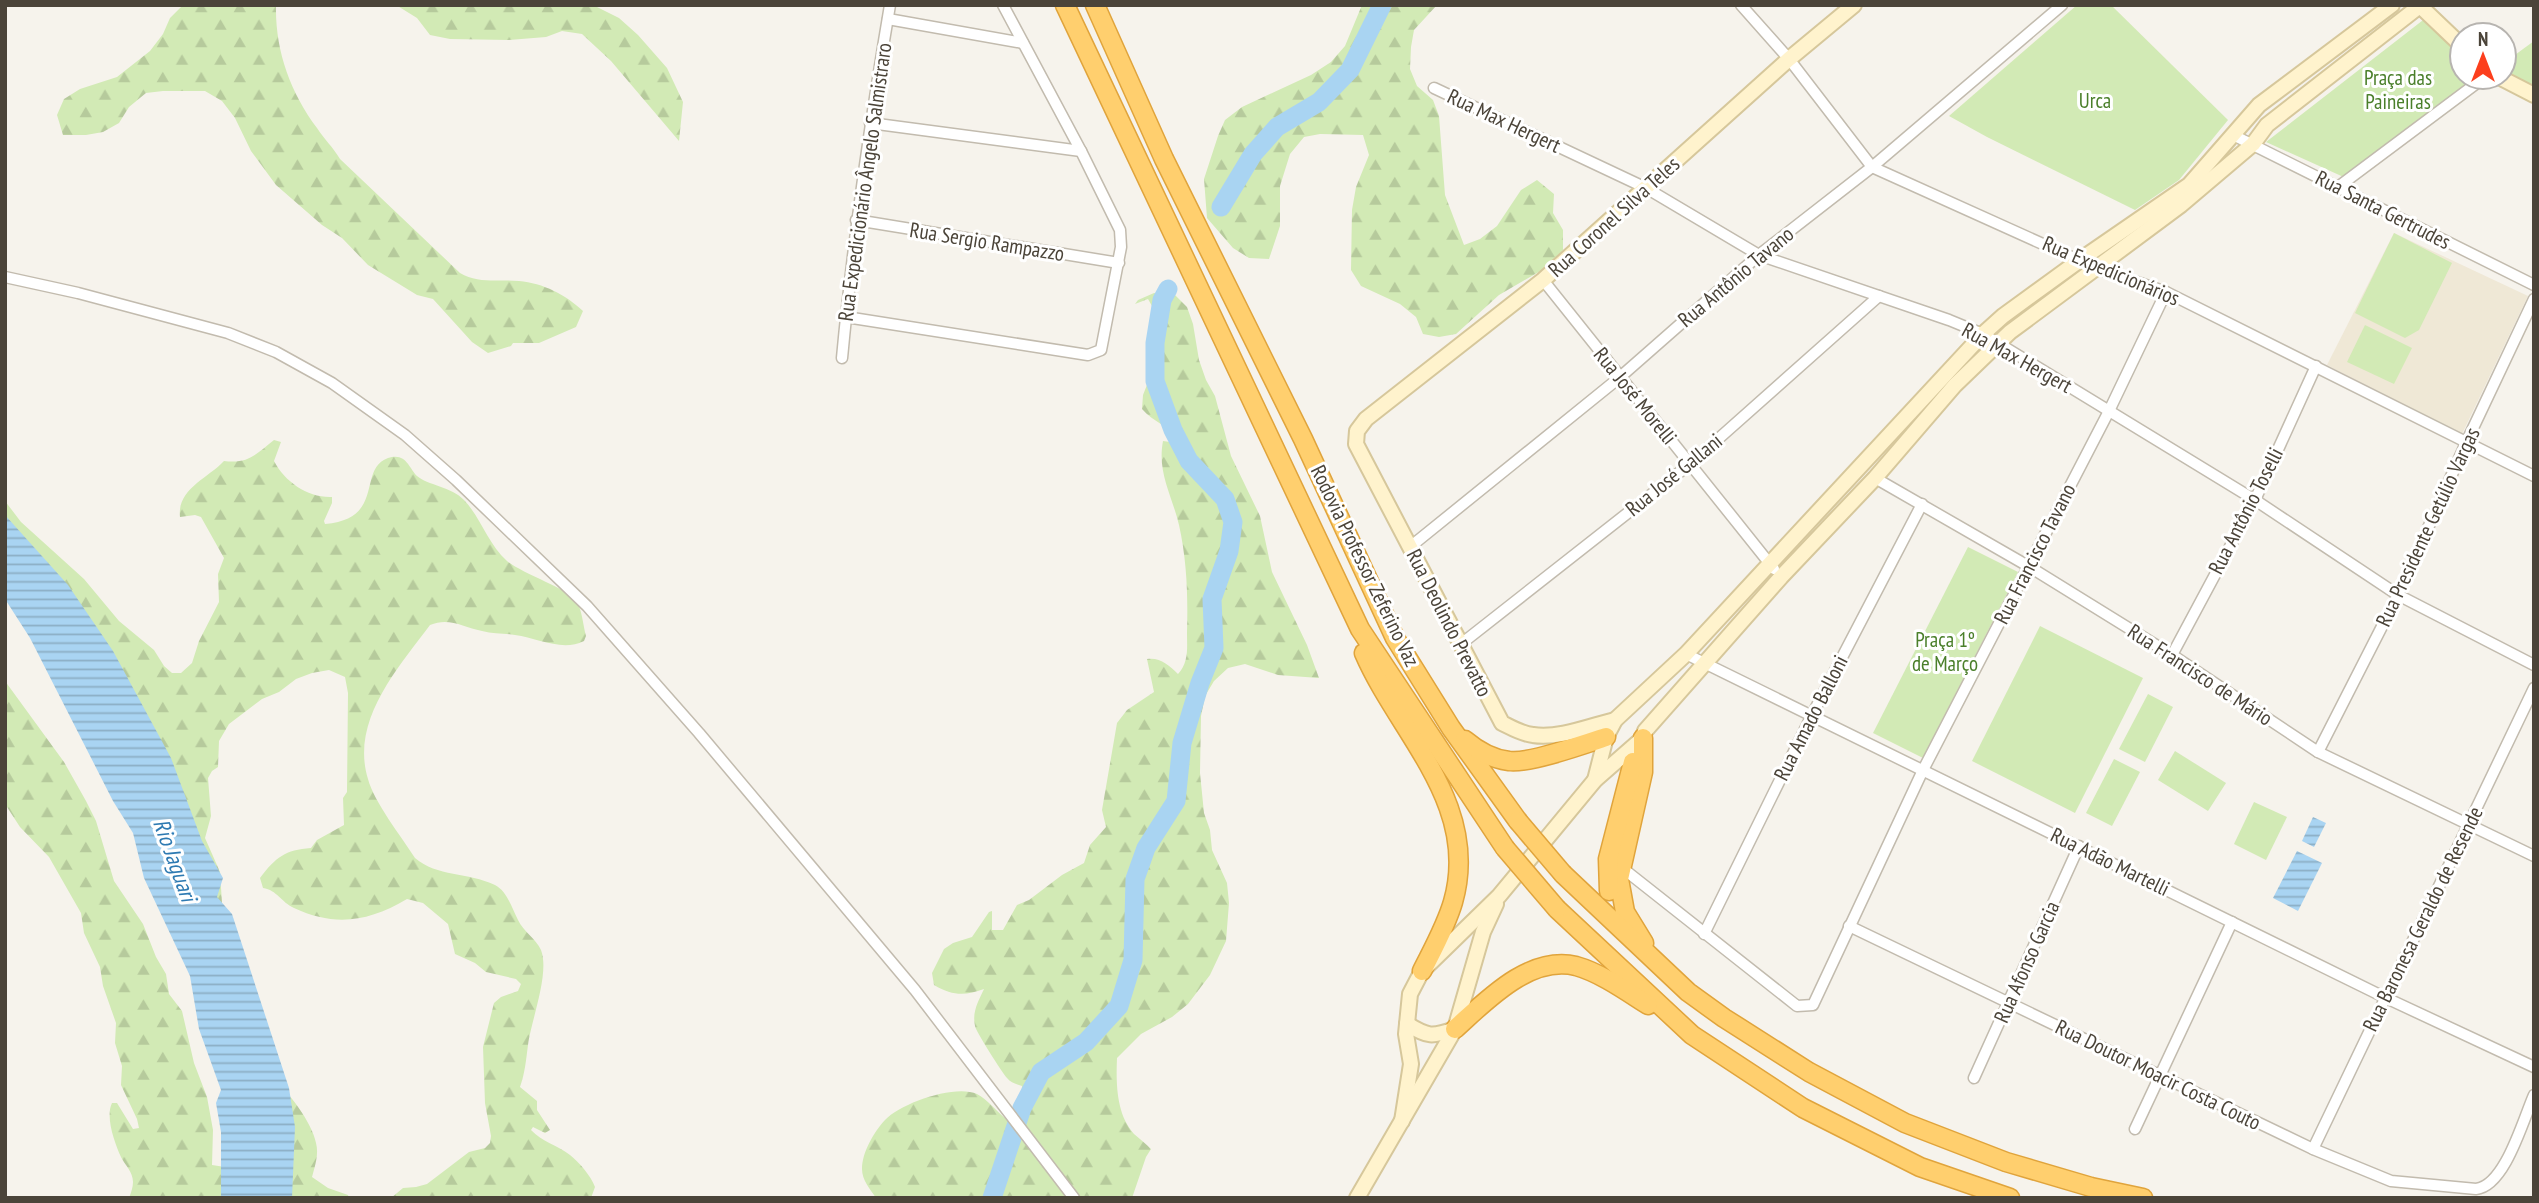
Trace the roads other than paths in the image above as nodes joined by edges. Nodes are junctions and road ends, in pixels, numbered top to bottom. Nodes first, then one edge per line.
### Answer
1 (890, 5) edge
2 (1003, 5) edge
3 (1065, 5) edge
4 (1095, 5) edge
5 (1741, 5) edge
6 (1854, 5) edge
7 (2062, 5) edge
8 (2392, 5) edge
9 (2420, 6) edge
10 (888, 19) junction
11 (2448, 33) edge
12 (1023, 43) junction
13 (1789, 59) junction
14 (2518, 87) edge
15 (1434, 88) dead end
16 (2466, 91) edge
17 (2534, 95) edge
18 (870, 122) junction
19 (2233, 135) junction
20 (2253, 144) junction
21 (1081, 151) junction
22 (1872, 167) junction
23 (2338, 187) junction
24 (1646, 188) junction
25 (856, 220) junction
26 (1759, 255) junction
27 (2080, 260) junction
28 (1119, 263) junction
29 (2096, 268) junction
30 (5, 277) edge
31 (1542, 280) junction
32 (2534, 285) edge
33 (2166, 292) junction
34 (1879, 296) junction
35 (2534, 299) edge
36 (846, 317) junction
37 (1983, 334) junction
38 (1999, 343) junction
39 (842, 358) dead end
40 (2316, 366) junction
41 (1619, 378) junction
42 (2109, 411) junction
43 (1366, 419) joint
44 (2466, 443) junction
45 (1690, 464) junction
46 (2534, 476) edge
47 (1875, 478) junction
48 (2255, 500) junction
49 (1922, 504) junction
50 (1410, 547) junction
51 (1769, 565) junction
52 (2028, 566) junction
53 (1782, 577) junction
54 (2398, 595) junction
55 (1360, 628) junction
56 (1461, 644) junction
57 (1686, 654) junction
58 (2172, 655) junction
59 (1704, 663) junction
60 (2534, 665) edge
61 (2534, 688) edge
62 (1812, 715) junction
63 (1619, 718) junction
64 (1451, 727) junction
65 (1606, 737) junction
66 (1640, 739) junction
67 (2318, 752) junction
68 (1923, 770) junction
69 (1595, 780) junction
70 (2467, 826) junction
71 (2079, 846) junction
72 (2534, 856) edge
73 (1621, 867) junction
74 (1499, 896) junction
75 (2232, 922) junction
76 (1849, 926) junction
77 (1618, 928) junction
78 (1704, 934) junction
79 (1661, 969) junction
80 (1422, 971) junction
81 (2384, 997) junction
82 (2008, 1003) junction
83 (1407, 1024) junction
84 (1455, 1030) junction
85 (1692, 1035) junction
86 (2534, 1068) edge
87 (2160, 1076) junction
88 (1975, 1078) dead end
89 (2534, 1095) edge
90 (1402, 1121) junction
91 (2135, 1129) dead end
92 (2313, 1149) junction
93 (1074, 1198) edge
94 (1357, 1198) edge
95 (2010, 1198) edge
96 (2143, 1198) edge

1 - 10 street, Rua Expedicionário Ângelo Salmistraro
2 - 12 street
3 - 55 highway, Rodovia Professor Zeferino Vaz
4 - 64 highway, Rodovia Professor Zeferino Vaz
5 - 13 street, Rua Expedicionários
6 - 13 street, Rua Coronel Silva Teles
7 - 22 street, Rua Antônio Tavano
8 - 19 street
9 - 11 street
9 - 20 street
10 - 12 street
10 - 18 street, Rua Expedicionário Ângelo Salmistraro
12 - 21 street
13 - 22 street, Rua Expedicionários
13 - 24 street, Rua Coronel Silva Teles
14 - 17 street
15 - 24 street, Rua Max Hergert
16 - 23 street
18 - 21 street
18 - 25 street, Rua Expedicionário Ângelo Salmistraro
19 - 20 street, Rua Santa Gertrudes
19 - 27 street
20 - 23 street, Rua Santa Gertrudes
20 - 29 street
21 - 28 street
22 - 26 street, Rua Antônio Tavano
22 - 27 street, Rua Expedicionários
23 - 32 street, Rua Santa Gertrudes
24 - 26 street, Rua Max Hergert
24 - 31 street, Rua Coronel Silva Teles
25 - 28 street, Rua Sergio Rampazzo
25 - 36 street, Rua Expedicionário Ângelo Salmistraro
26 - 34 street, Rua Max Hergert
26 - 41 street, Rua Antônio Tavano
27 - 29 street, Rua Expedicionários
27 - 37 street
28 - 36 street
29 - 33 street, Rua Expedicionários
29 - 38 street
30 - 93 street
31 - 41 street, Rua José Morelli
31 - 43 street, Rua Coronel Silva Teles
33 - 40 street, Rua Expedicionários
33 - 42 street, Rua Francisco Tavano
34 - 37 street, Rua Max Hergert
34 - 45 street, Rua José Gallani
35 - 44 street, Rua Presidente Getúlio Vargas
36 - 39 street, Rua Expedicionário Ângelo Salmistraro
37 - 38 street, Rua Max Hergert
37 - 51 street
38 - 42 street, Rua Max Hergert
38 - 47 street
40 - 44 street, Rua Expedicionários
40 - 48 street, Rua Antônio Toselli
41 - 45 street, Rua José Morelli
41 - 50 street, Rua Antônio Tavano
42 - 48 street, Rua Max Hergert
42 - 52 street, Rua Francisco Tavano
43 - 50 street, Rua Deolindo Prevatto
44 - 46 street, Rua Expedicionários
44 - 54 street, Rua Presidente Getúlio Vargas
45 - 51 street, Rua José Morelli
45 - 56 street, Rua José Gallani
47 - 49 street, Rua Francisco de Mário
47 - 53 street
48 - 54 street, Rua Max Hergert
48 - 58 street, Rua Antônio Toselli
49 - 52 street, Rua Francisco de Mário
49 - 62 street, Rua Amado Balloni
50 - 56 street, Rua Deolindo Prevatto
51 - 53 street, Rua José Morelli
51 - 57 street
52 - 58 street, Rua Francisco de Mário
52 - 68 street, Rua Francisco Tavano
53 - 59 street
54 - 60 street, Rua Max Hergert
54 - 67 street, Rua Presidente Getúlio Vargas
55 - 80 highway
55 - 85 highway, Rodovia Professor Zeferino Vaz, bridge
56 - 63 street, Rua Deolindo Prevatto
57 - 59 street, Rua Adão Martelli
57 - 63 street
58 - 67 street, Rua Francisco de Mário
59 - 62 street, Rua Adão Martelli
59 - 66 street
61 - 70 street, Rua Baronesa Geraldo de Resende
62 - 68 street, Rua Adão Martelli
62 - 78 street, Rua Amado Balloni
63 - 65 street
63 - 66 street
64 - 65 highway
64 - 77 highway, Rodovia Professor Zeferino Vaz, bridge
65 - 69 street
66 - 69 street
66 - 73 highway
66 - 77 highway
67 - 70 street, Rua Francisco de Mário
68 - 71 street, Rua Adão Martelli
68 - 76 street, Rua Francisco Tavano
69 - 74 street
70 - 72 street, Rua Francisco de Mário
70 - 81 street, Rua Baronesa Geraldo de Resende
71 - 75 street, Rua Adão Martelli
71 - 82 street, Rua Afonso Garcia
73 - 78 street
73 - 79 highway
74 - 80 street
74 - 84 street
75 - 81 street, Rua Adão Martelli
75 - 87 street
76 - 78 street, Rua Francisco Tavano
76 - 82 street, Rua Doutor Moacir Costa Couto
77 - 79 highway, Rodovia Professor Zeferino Vaz
79 - 96 highway, Rodovia Professor Zeferino Vaz
80 - 83 street
81 - 86 street, Rua Adão Martelli
81 - 92 street, Rua Baronesa Geraldo de Resende
82 - 87 street, Rua Doutor Moacir Costa Couto
82 - 88 street, Rua Afonso Garcia
83 - 84 street
83 - 90 street
84 - 85 highway
84 - 90 street
85 - 95 highway, Rodovia Professor Zeferino Vaz
87 - 91 street
87 - 92 street, Rua Doutor Moacir Costa Couto
89 - 92 street, Rua Doutor Moacir Costa Couto
90 - 94 street

